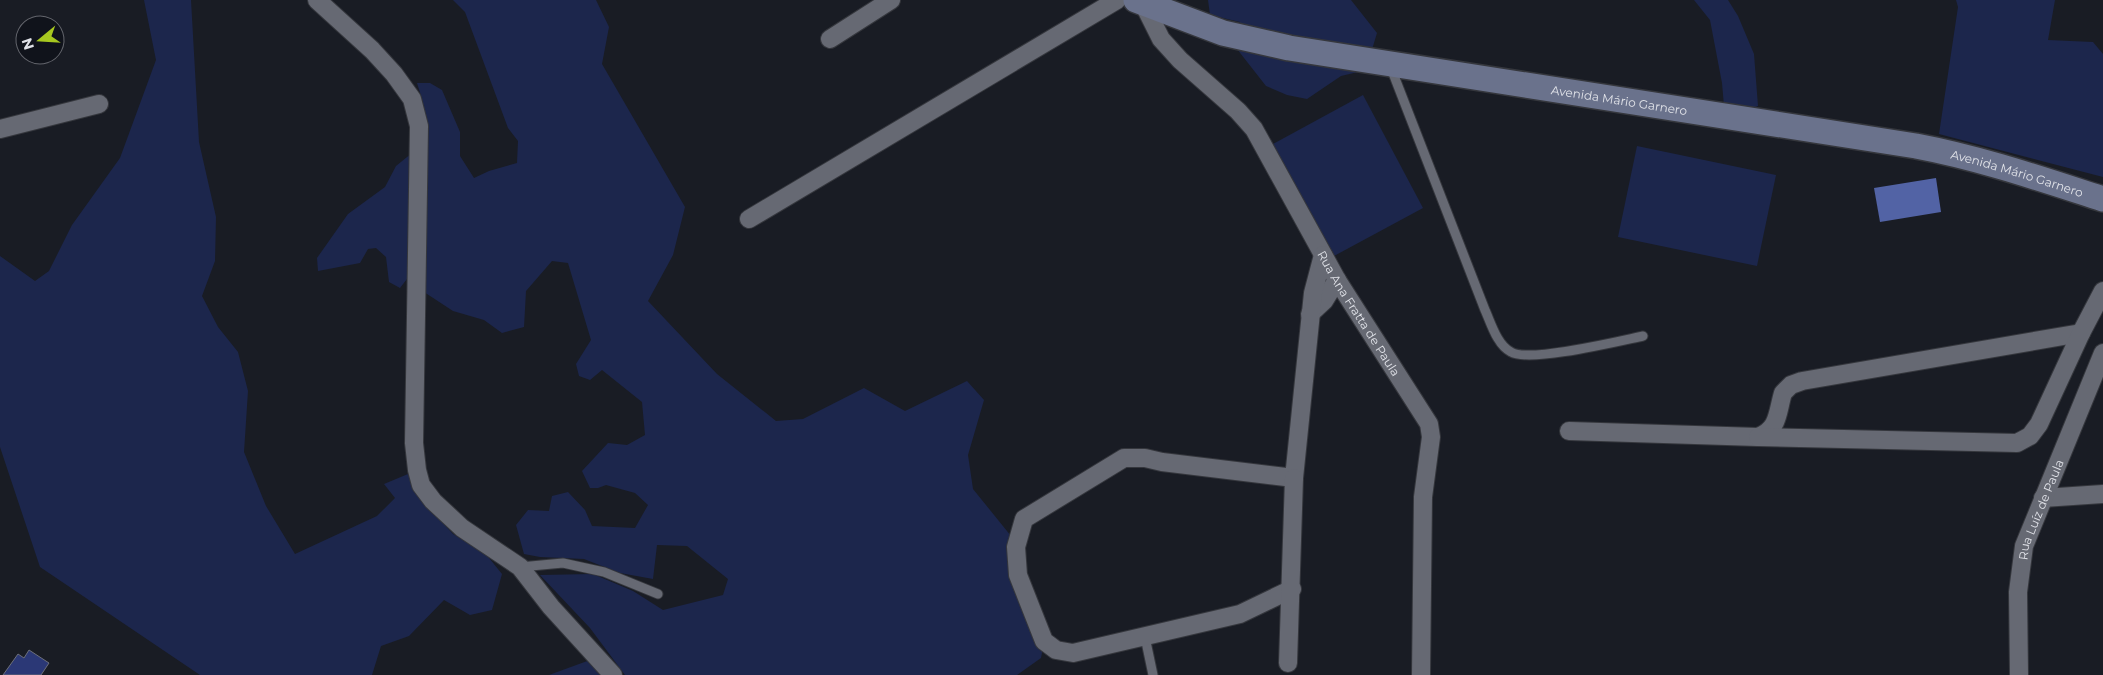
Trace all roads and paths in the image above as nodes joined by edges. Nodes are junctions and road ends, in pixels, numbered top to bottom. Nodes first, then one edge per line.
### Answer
1 (317, 0) edge
2 (891, 0) edge
3 (1117, 0) edge
4 (1140, 2) edge
5 (830, 39) dead end
6 (1389, 64) junction
7 (99, 104) dead end
8 (0, 129) edge
9 (2103, 199) edge
10 (749, 219) dead end
11 (1323, 255) junction
12 (1337, 280) junction
13 (2103, 291) edge
14 (1310, 314) junction
15 (2081, 333) junction
16 (1643, 336) dead end
17 (2103, 353) edge
18 (1569, 431) dead end
19 (1758, 437) junction
20 (1294, 478) junction
21 (2103, 494) edge
22 (2043, 498) junction
23 (520, 567) junction
24 (1292, 589) junction
25 (658, 594) dead end
26 (1145, 637) junction
27 (1288, 662) dead end
28 (612, 675) edge
29 (1153, 675) edge
30 (1421, 675) edge
31 (2020, 675) edge

1 - 23 street
2 - 5 street
3 - 10 street
4 - 6 main road, Avenida Mário Garnero
4 - 11 street, Rua Ana Fratta de Paula
6 - 9 main road, Avenida Mário Garnero
6 - 16 lane
7 - 8 street
11 - 12 street, Rua Ana Fratta de Paula
11 - 14 street
12 - 14 street
12 - 30 street, Rua Ana Fratta de Paula
13 - 15 street
14 - 20 street
15 - 19 street
15 - 19 street
17 - 22 street, Rua Luíz de Paula
18 - 19 street
20 - 24 street
20 - 26 street
21 - 22 street
22 - 31 street, Rua Luíz de Paula
23 - 25 lane
23 - 28 street
24 - 26 street
24 - 27 street
26 - 29 lane

